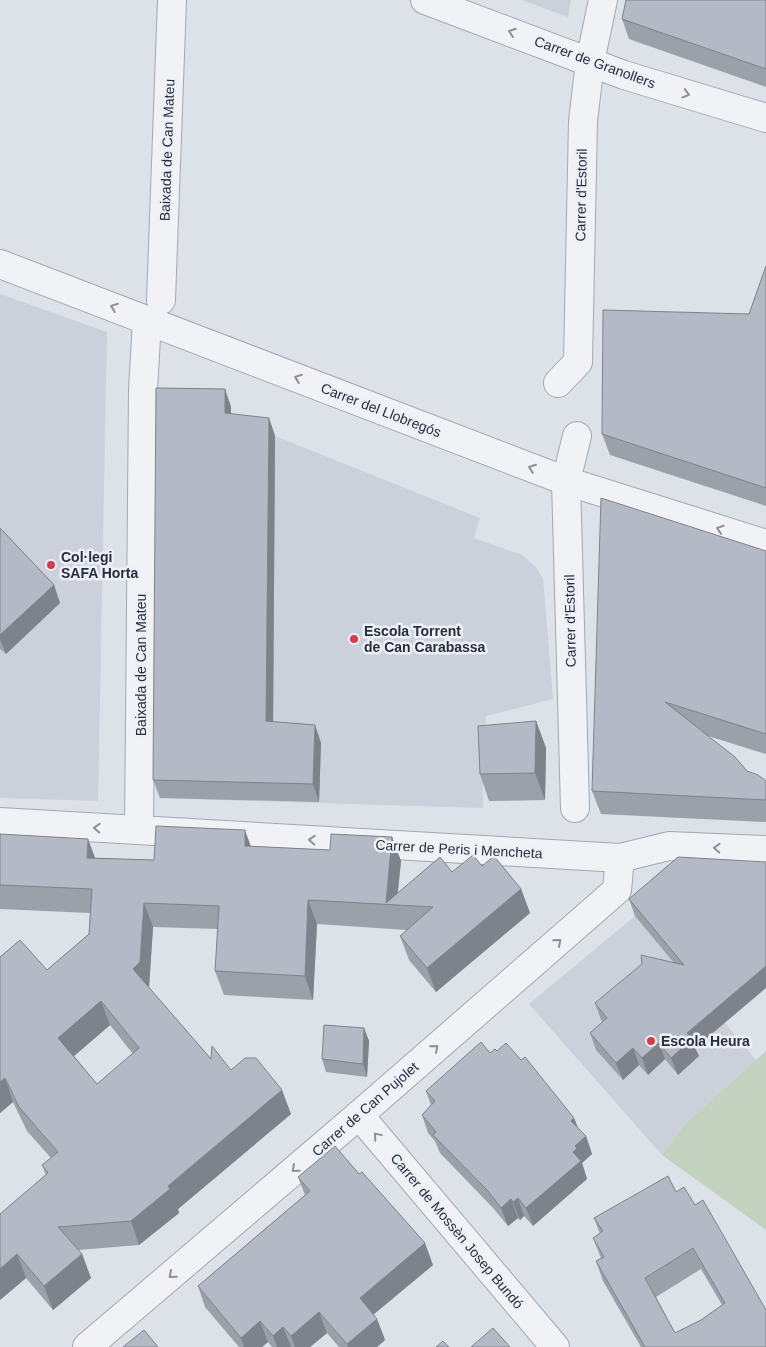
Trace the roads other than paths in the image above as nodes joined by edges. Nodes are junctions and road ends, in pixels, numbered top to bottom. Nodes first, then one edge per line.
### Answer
1 (172, 0) edge
2 (425, 0) edge
3 (603, 0) edge
4 (590, 62) junction
5 (766, 118) edge
6 (0, 264) edge
7 (154, 310) junction
8 (558, 383) dead end
9 (577, 436) dead end
10 (566, 481) junction
11 (766, 544) edge
12 (575, 808) dead end
13 (0, 822) edge
14 (139, 830) junction
15 (766, 850) edge
16 (620, 858) junction
17 (359, 1115) junction
18 (87, 1347) edge
19 (555, 1347) edge

1 - 7 street, Baixada de Can Mateu
4 -> 2 street, Carrer de Granollers
3 - 4 street, Carrer d'Estoril
4 -> 5 street, Carrer de Granollers
4 - 8 street, Carrer d'Estoril
7 -> 6 street, Carrer del Llobregós
10 -> 7 street, Carrer del Llobregós
7 - 14 street, Baixada de Can Mateu
9 - 10 street, Carrer d'Estoril
11 -> 10 street, Carrer del Llobregós
10 - 12 street, Carrer d'Estoril
14 -> 13 street, Carrer de Peris i Mencheta
16 -> 14 street, Carrer de Peris i Mencheta
15 -> 16 street, Carrer de Peris i Mencheta
17 -> 16 street, Carrer de Can Pujolet
17 -> 18 street, Carrer de Can Pujolet
19 -> 17 street, Carrer de Mossèn Josep Bundó

